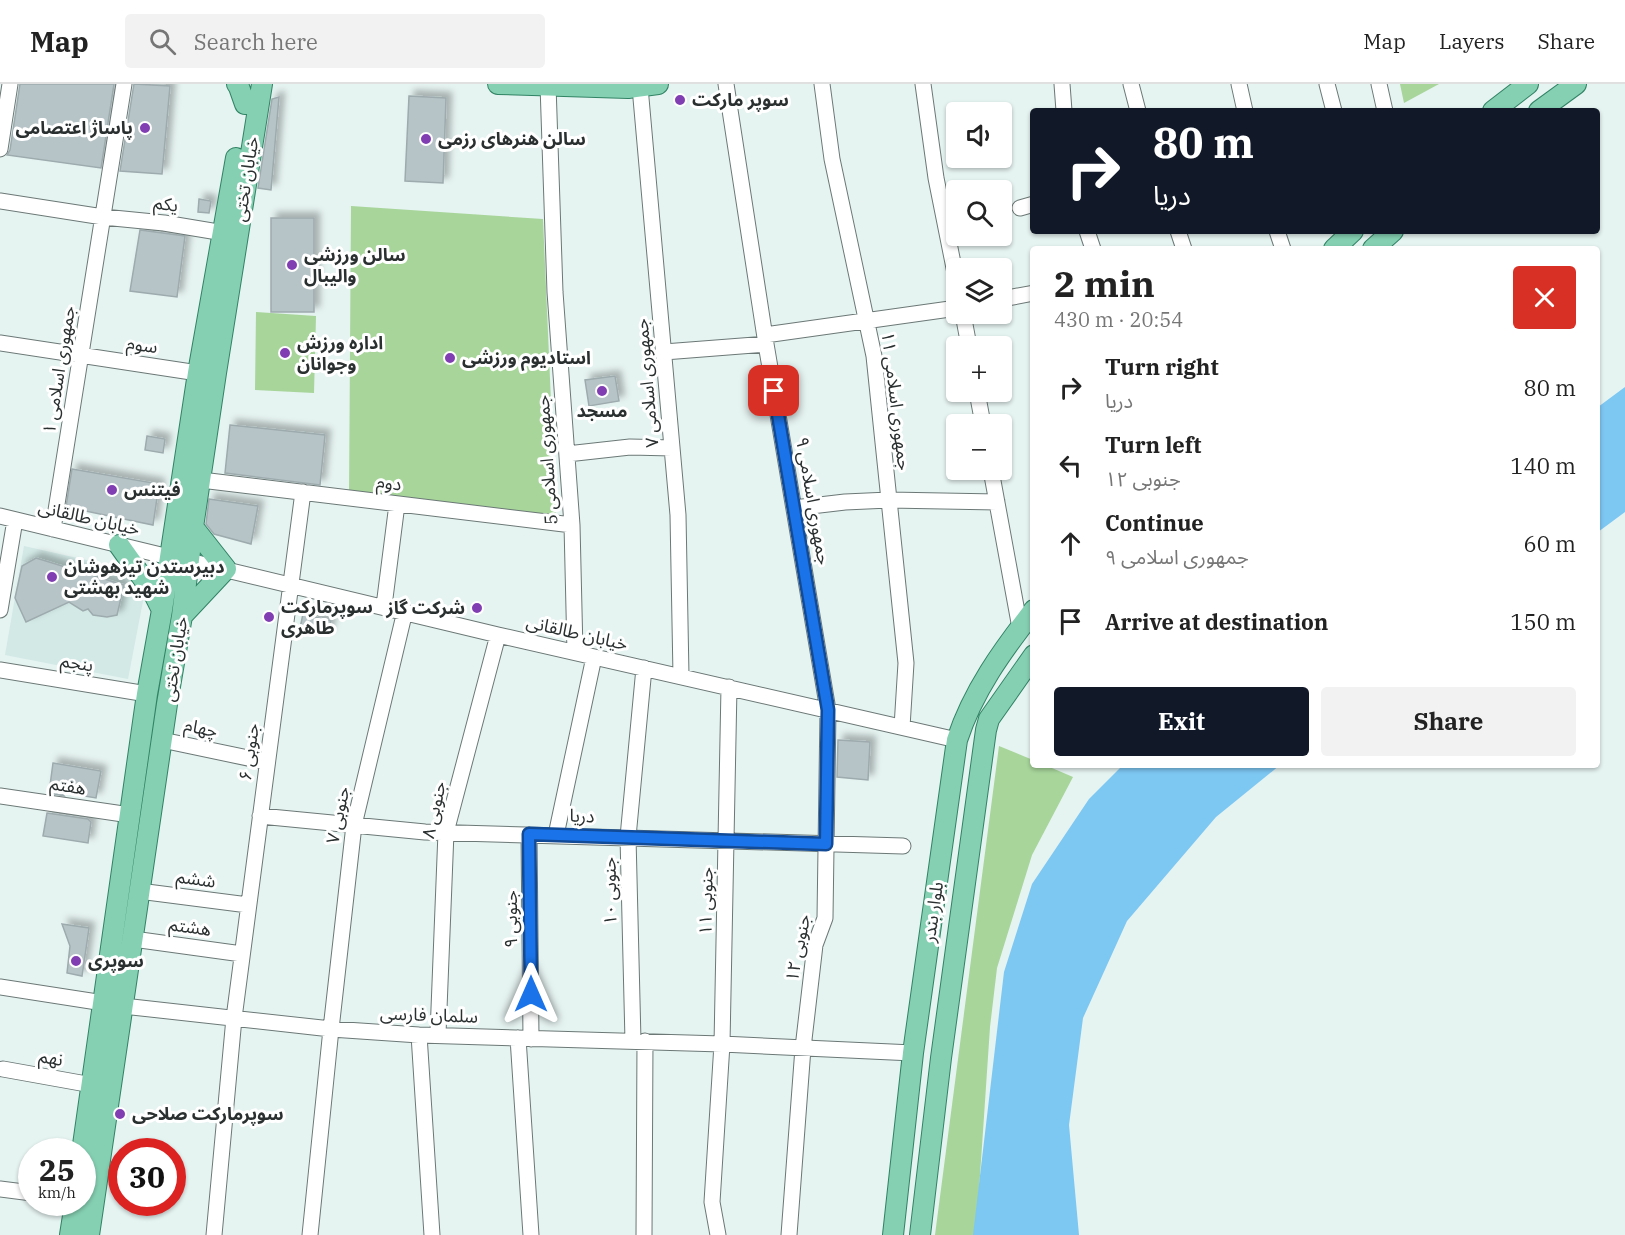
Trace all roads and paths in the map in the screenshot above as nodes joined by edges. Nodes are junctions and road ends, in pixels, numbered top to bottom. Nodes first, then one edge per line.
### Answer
1 (10, 84) edge
2 (124, 84) edge
3 (237, 84) edge
4 (248, 84) edge
5 (275, 84) edge
6 (498, 84) edge
7 (726, 84) edge
8 (822, 84) edge
9 (923, 84) edge
10 (1062, 84) edge
11 (1131, 84) edge
12 (1239, 84) edge
13 (1327, 84) edge
14 (1379, 84) edge
15 (1527, 84) edge
16 (1576, 84) edge
17 (548, 85) edge
18 (649, 85) edge
19 (255, 97) edge
20 (1064, 108) edge
21 (1137, 108) edge
22 (1244, 108) edge
23 (1333, 108) edge
24 (1384, 108) edge
25 (1497, 108) edge
26 (1543, 108) edge
27 (0, 149) edge
28 (0, 201) edge
29 (103, 217) junction
30 (224, 233) junction
31 (1350, 234) edge
32 (1390, 234) edge
33 (1337, 246) edge
34 (1376, 246) edge
35 (952, 258) edge
36 (1030, 294) edge
37 (1012, 297) edge
38 (946, 310) edge
39 (866, 321) junction
40 (766, 339) junction
41 (0, 343) edge
42 (664, 352) junction
43 (81, 356) junction
44 (198, 373) junction
45 (672, 448) junction
46 (567, 454) junction
47 (201, 480) junction
48 (993, 480) edge
49 (303, 492) junction
50 (889, 500) junction
51 (997, 502) junction
52 (397, 504) junction
53 (794, 508) junction
54 (8, 518) edge
55 (572, 525) junction
56 (193, 527) junction
57 (53, 529) junction
58 (119, 545) junction
59 (169, 557) junction
60 (189, 561) junction
61 (226, 569) junction
62 (291, 584) junction
63 (384, 606) junction
64 (0, 610) edge
65 (162, 610) junction
66 (405, 611) junction
67 (1030, 615) edge
68 (182, 616) junction
69 (1020, 628) junction
70 (498, 635) junction
71 (575, 652) junction
72 (594, 657) junction
73 (1030, 661) edge
74 (644, 668) junction
75 (0, 670) edge
76 (681, 676) junction
77 (729, 687) junction
78 (147, 694) junction
79 (828, 710) junction
80 (902, 727) junction
81 (162, 740) junction
82 (957, 740) junction
83 (267, 762) junction
84 (0, 796) edge
85 (130, 815) junction
86 (260, 816) junction
87 (354, 825) junction
88 (446, 832) junction
89 (529, 834) junction
90 (556, 835) junction
91 (628, 837) junction
92 (726, 840) junction
93 (826, 844) junction
94 (903, 846) dead end
95 (140, 891) junction
96 (248, 905) junction
97 (133, 939) junction
98 (242, 954) junction
99 (0, 987) edge
100 (104, 1002) junction
101 (123, 1005) junction
102 (234, 1018) junction
103 (331, 1029) junction
104 (438, 1034) junction
105 (419, 1035) junction
106 (525, 1039) junction
107 (639, 1041) junction
108 (722, 1044) junction
109 (803, 1048) junction
110 (913, 1053) junction
111 (3, 1069) dead end
112 (92, 1085) junction
113 (84, 1138) edge
114 (901, 1162) junction
115 (928, 1164) junction
116 (0, 1189) edge
117 (18, 1191) edge
118 (73, 1216) edge
119 (70, 1235) edge
120 (89, 1235) edge
121 (214, 1235) edge
122 (310, 1235) edge
123 (432, 1235) edge
124 (531, 1235) edge
125 (644, 1235) edge
126 (718, 1235) edge
127 (789, 1235) edge
128 (893, 1235) edge
129 (920, 1235) edge

1 - 27 street
2 - 29 street, جمهوری اسلامی ۱
3 - 19 main road
4 - 19 main road, خیابان تختی
5 - 19 main road
6 - 17 main road
7 - 40 street, جمهوری اسلامی ۹
8 - 39 street, جمهوری اسلامی ۱۱
9 - 35 street
10 - 20 street
11 - 21 street
12 - 22 street
13 - 23 street
14 - 24 street
15 - 25 main road
16 - 26 main road
17 - 18 main road
17 - 46 street, جمهوری اسلامی 5
18 - 42 street, جمهوری اسلامی ۷
19 - 30 main road, خیابان تختی
19 - 47 main road, خیابان تختی
28 - 29 street
29 - 30 street, یکم
29 - 43 street, جمهوری اسلامی ۱
30 - 44 main road, خیابان تختی
31 - 33 main road
32 - 34 main road
36 - 37 street
38 - 39 street
39 - 40 street
39 - 50 street, جمهوری اسلامی ۱۱
40 - 42 street
40 - 53 street, جمهوری اسلامی ۹
41 - 43 street, سوم
42 - 45 street, جمهوری اسلامی ۷
43 - 44 street, سوم
43 - 57 street, جمهوری اسلامی ۱
44 - 59 main road, خیابان تختی
45 - 46 street
45 - 76 street, جمهوری اسلامی ۷
46 - 55 street, جمهوری اسلامی 5
47 - 49 street, دوم
47 - 56 main road, خیابان تختی
48 - 51 street
49 - 52 street, دوم
49 - 62 street, ۶ جنوبی
50 - 51 street
50 - 53 street
50 - 80 street, جمهوری اسلامی ۱۱
51 - 69 street
52 - 55 street, دوم
52 - 63 street
53 - 79 street, جمهوری اسلامی ۹
54 - 57 street, خیابان طالقانی
54 - 64 street
55 - 71 street, جمهوری اسلامی 5
56 - 60 main road, خیابان تختی
56 - 61 main road
57 - 58 street, خیابان طالقانی
58 - 59 street, خیابان طالقانی
58 - 65 main road
59 - 60 main road
59 - 65 main road, خیابان تختی
60 - 61 street, خیابان طالقانی
60 - 68 main road, خیابان تختی
61 - 62 street, خیابان طالقانی
61 - 68 main road
62 - 63 street, خیابان طالقانی
62 - 83 street, ۶ جنوبی
63 - 66 street, خیابان طالقانی
65 - 78 main road, خیابان تختی
66 - 70 street, خیابان طالقانی
66 - 87 street, ۷ جنوبی
67 - 69 main road, بلوار بندر
68 - 81 main road, خیابان تختی
69 - 82 main road, بلوار بندر
70 - 71 street, خیابان طالقانی
70 - 88 street, ۸ جنوبی
71 - 72 street, خیابان طالقانی
72 - 74 street, خیابان طالقانی
72 - 90 street
73 - 115 main road, بلوار بندر
74 - 76 street, خیابان طالقانی
74 - 91 street, ۱۰ جنوبی
75 - 78 street, پنجم
76 - 77 street, خیابان طالقانی
77 - 79 street, خیابان طالقانی
77 - 92 street, ۱۱ جنوبی
78 - 85 main road, خیابان تختی
79 - 80 street, خیابان طالقانی
79 - 93 street, ۱۲ جنوبی
80 - 82 street, خیابان طالقانی
81 - 83 street, چهام
81 - 95 main road, خیابان تختی
82 - 110 main road, بلوار بندر
83 - 86 street, ۶ جنوبی
84 - 85 street, هفتم
85 - 100 main road, خیابان تختی
86 - 87 street, دریا
86 - 96 street, ۶ جنوبی
87 - 88 street, دریا
87 - 103 street, ۷ جنوبی
88 - 89 street, دریا
88 - 104 street, ۸ جنوبی
89 - 90 street, دریا
89 - 106 street, ۹ جنوبی
90 - 91 street, دریا
91 - 92 street, دریا
91 - 107 street, ۱۰ جنوبی
92 - 93 street, دریا
92 - 108 street, ۱۱ جنوبی
93 - 94 street, دریا
93 - 109 street, ۱۲ جنوبی
95 - 96 street, ششم
95 - 97 main road, خیابان تختی
96 - 98 street, ۶ جنوبی
97 - 98 street, هشتم
97 - 101 main road, خیابان تختی
98 - 102 street, ۶ جنوبی
99 - 100 street, سلمان فارسی
100 - 101 street, سلمان فارسی
100 - 112 main road, خیابان تختی
101 - 102 street, سلمان فارسی
101 - 120 main road, خیابان تختی
102 - 103 street, سلمان فارسی
102 - 121 street, ۶ جنوبی
103 - 105 street, سلمان فارسی
103 - 122 street, ۷ جنوبی
104 - 105 street, سلمان فارسی
104 - 106 street, سلمان فارسی
105 - 123 street
106 - 107 street, سلمان فارسی
106 - 124 street, ۹ جنوبی
107 - 108 street, سلمان فارسی
107 - 125 street, ۱۰ جنوبی
108 - 109 street, سلمان فارسی
108 - 126 street, ۱۱ جنوبی
109 - 110 street, سلمان فارسی
109 - 127 street, ۱۲ جنوبی
110 - 114 main road, بلوار بندر
111 - 112 street, نهم
112 - 113 main road, خیابان تختی
114 - 115 main road
114 - 128 main road, بلوار بندر
115 - 129 main road, بلوار بندر
116 - 117 street
118 - 119 main road

